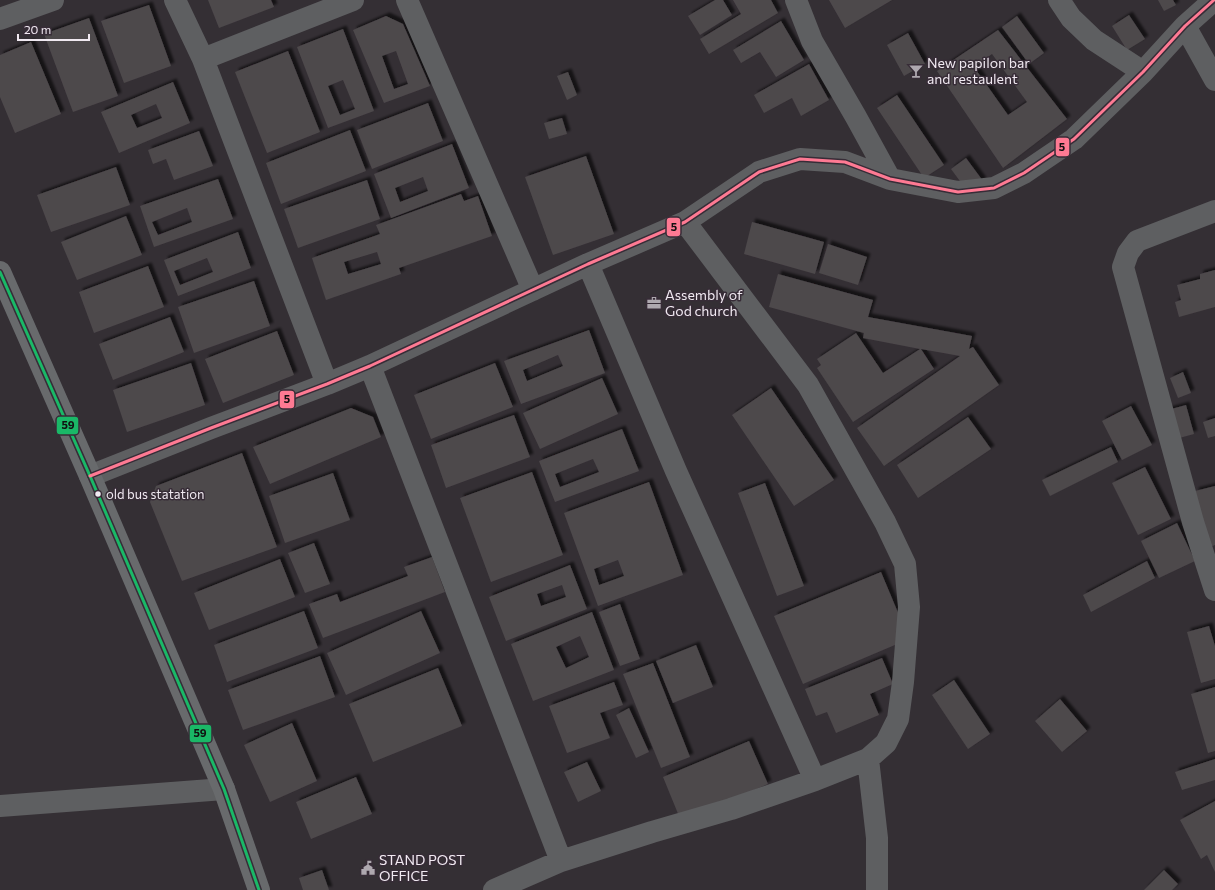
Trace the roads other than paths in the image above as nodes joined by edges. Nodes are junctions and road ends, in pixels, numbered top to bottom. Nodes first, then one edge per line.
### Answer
1 (53, 0) edge
2 (175, 0) edge
3 (353, 0) edge
4 (406, 0) edge
5 (796, 0) edge
6 (1058, 0) edge
7 (1214, 0) edge
8 (0, 19) edge
9 (1185, 26) junction
10 (203, 59) junction
11 (1143, 72) junction
12 (1215, 80) edge
13 (890, 179) junction
14 (1215, 211) edge
15 (684, 222) junction
16 (588, 264) junction
17 (0, 272) edge
18 (533, 290) junction
19 (370, 366) junction
20 (327, 384) junction
21 (90, 476) junction
22 (1215, 590) edge
23 (868, 759) junction
24 (814, 780) junction
25 (224, 789) junction
26 (0, 806) edge
27 (561, 861) junction
28 (259, 890) edge
29 (494, 890) edge
30 (877, 890) edge

1 - 8 street
2 - 10 street
3 - 10 street
4 - 18 street
5 - 13 street
6 - 11 street
7 - 9 street
9 - 11 street
9 - 12 street
10 - 20 street
11 - 13 street
13 - 15 street
14 - 22 street
15 - 16 street
15 - 23 street
16 - 18 street
16 - 24 street
17 - 21 street
18 - 19 street
19 - 20 street
19 - 27 street
20 - 21 street
21 - 25 street
23 - 24 street
23 - 30 street
24 - 27 street
25 - 26 street
25 - 28 street
27 - 29 street

